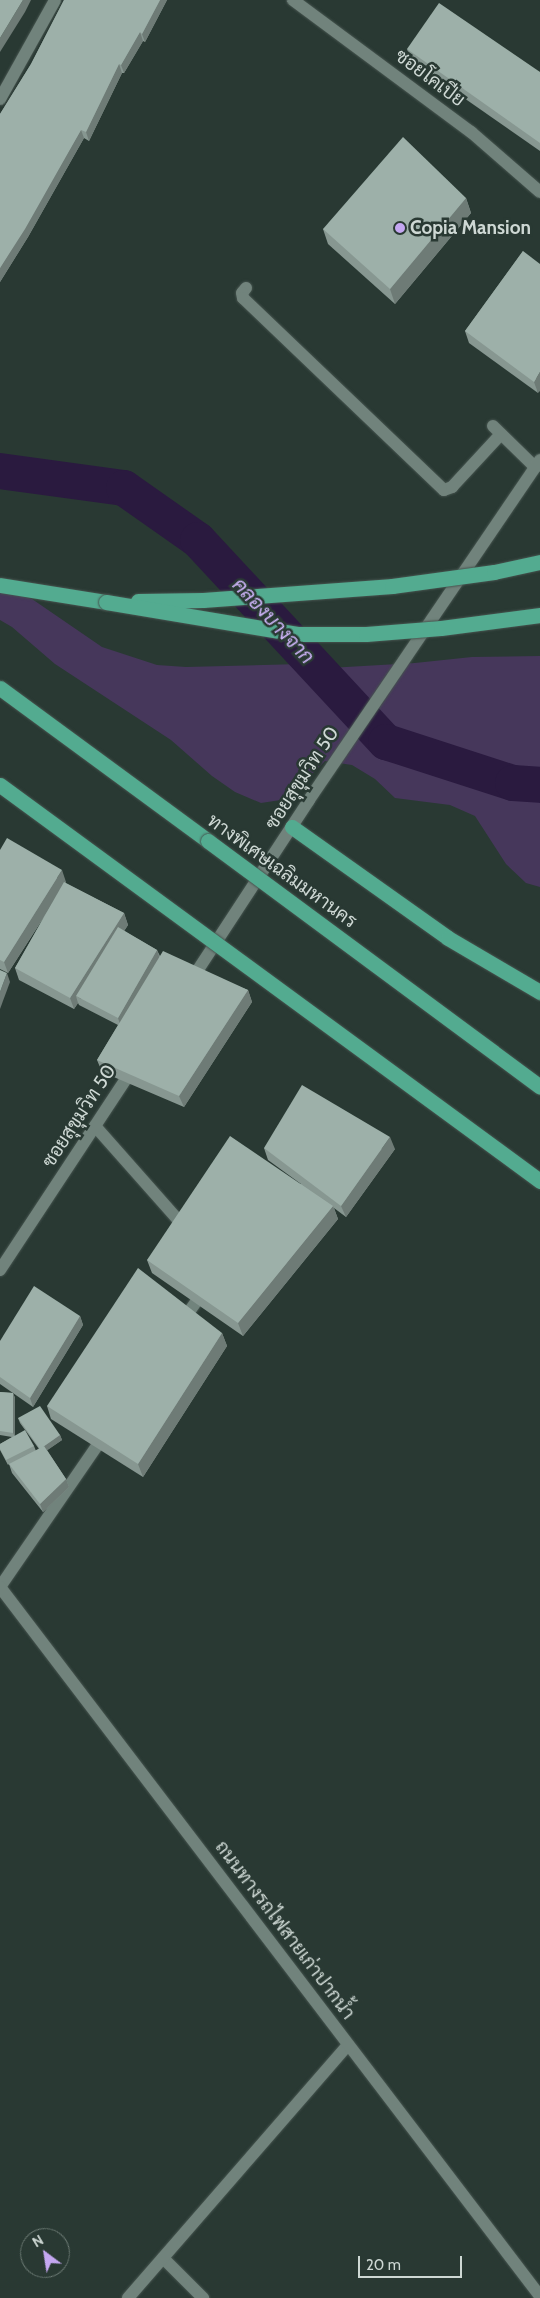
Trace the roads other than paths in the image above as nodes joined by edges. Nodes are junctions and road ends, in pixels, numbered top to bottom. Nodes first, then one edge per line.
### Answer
1 (55, 0) edge
2 (294, 0) edge
3 (0, 99) edge
4 (540, 192) edge
5 (246, 288) dead end
6 (538, 463) edge
7 (540, 562) edge
8 (0, 585) edge
9 (106, 602) junction
10 (540, 615) edge
11 (0, 688) edge
12 (0, 785) edge
13 (292, 827) junction
14 (540, 992) edge
15 (182, 993) edge
16 (138, 1060) edge
17 (540, 1087) edge
18 (95, 1126) junction
19 (540, 1181) edge
20 (194, 1237) edge
21 (0, 1270) edge
22 (214, 1275) edge
23 (175, 1332) edge
24 (114, 1422) edge
25 (0, 1587) edge
26 (348, 2045) junction
27 (163, 2258) junction
28 (540, 2296) edge
29 (128, 2298) edge
30 (203, 2298) edge

1 - 3 street
2 - 4 street, ซอยโคเปีย
5 - 6 street
6 - 13 street, ซอยสุขุมวิท 50, bridge
7 - 9 highway, bridge
8 - 9 highway
9 - 10 highway, bridge
11 - 17 highway, ทางพิเศษเฉลิมมหานคร, bridge
12 - 19 highway, bridge
13 - 14 highway
13 - 15 street, ซอยสุขุมวิท 50
16 - 18 street, ซอยสุขุมวิท 50
18 - 20 street
18 - 21 street, ซอยสุขุมวิท 50
22 - 23 street
24 - 25 street
25 - 26 street, ถนนทางรถไฟสายเก่าปากน้ำ
26 - 27 street
26 - 28 street, ถนนทางรถไฟสายเก่าปากน้ำ
27 - 29 street
27 - 30 street

